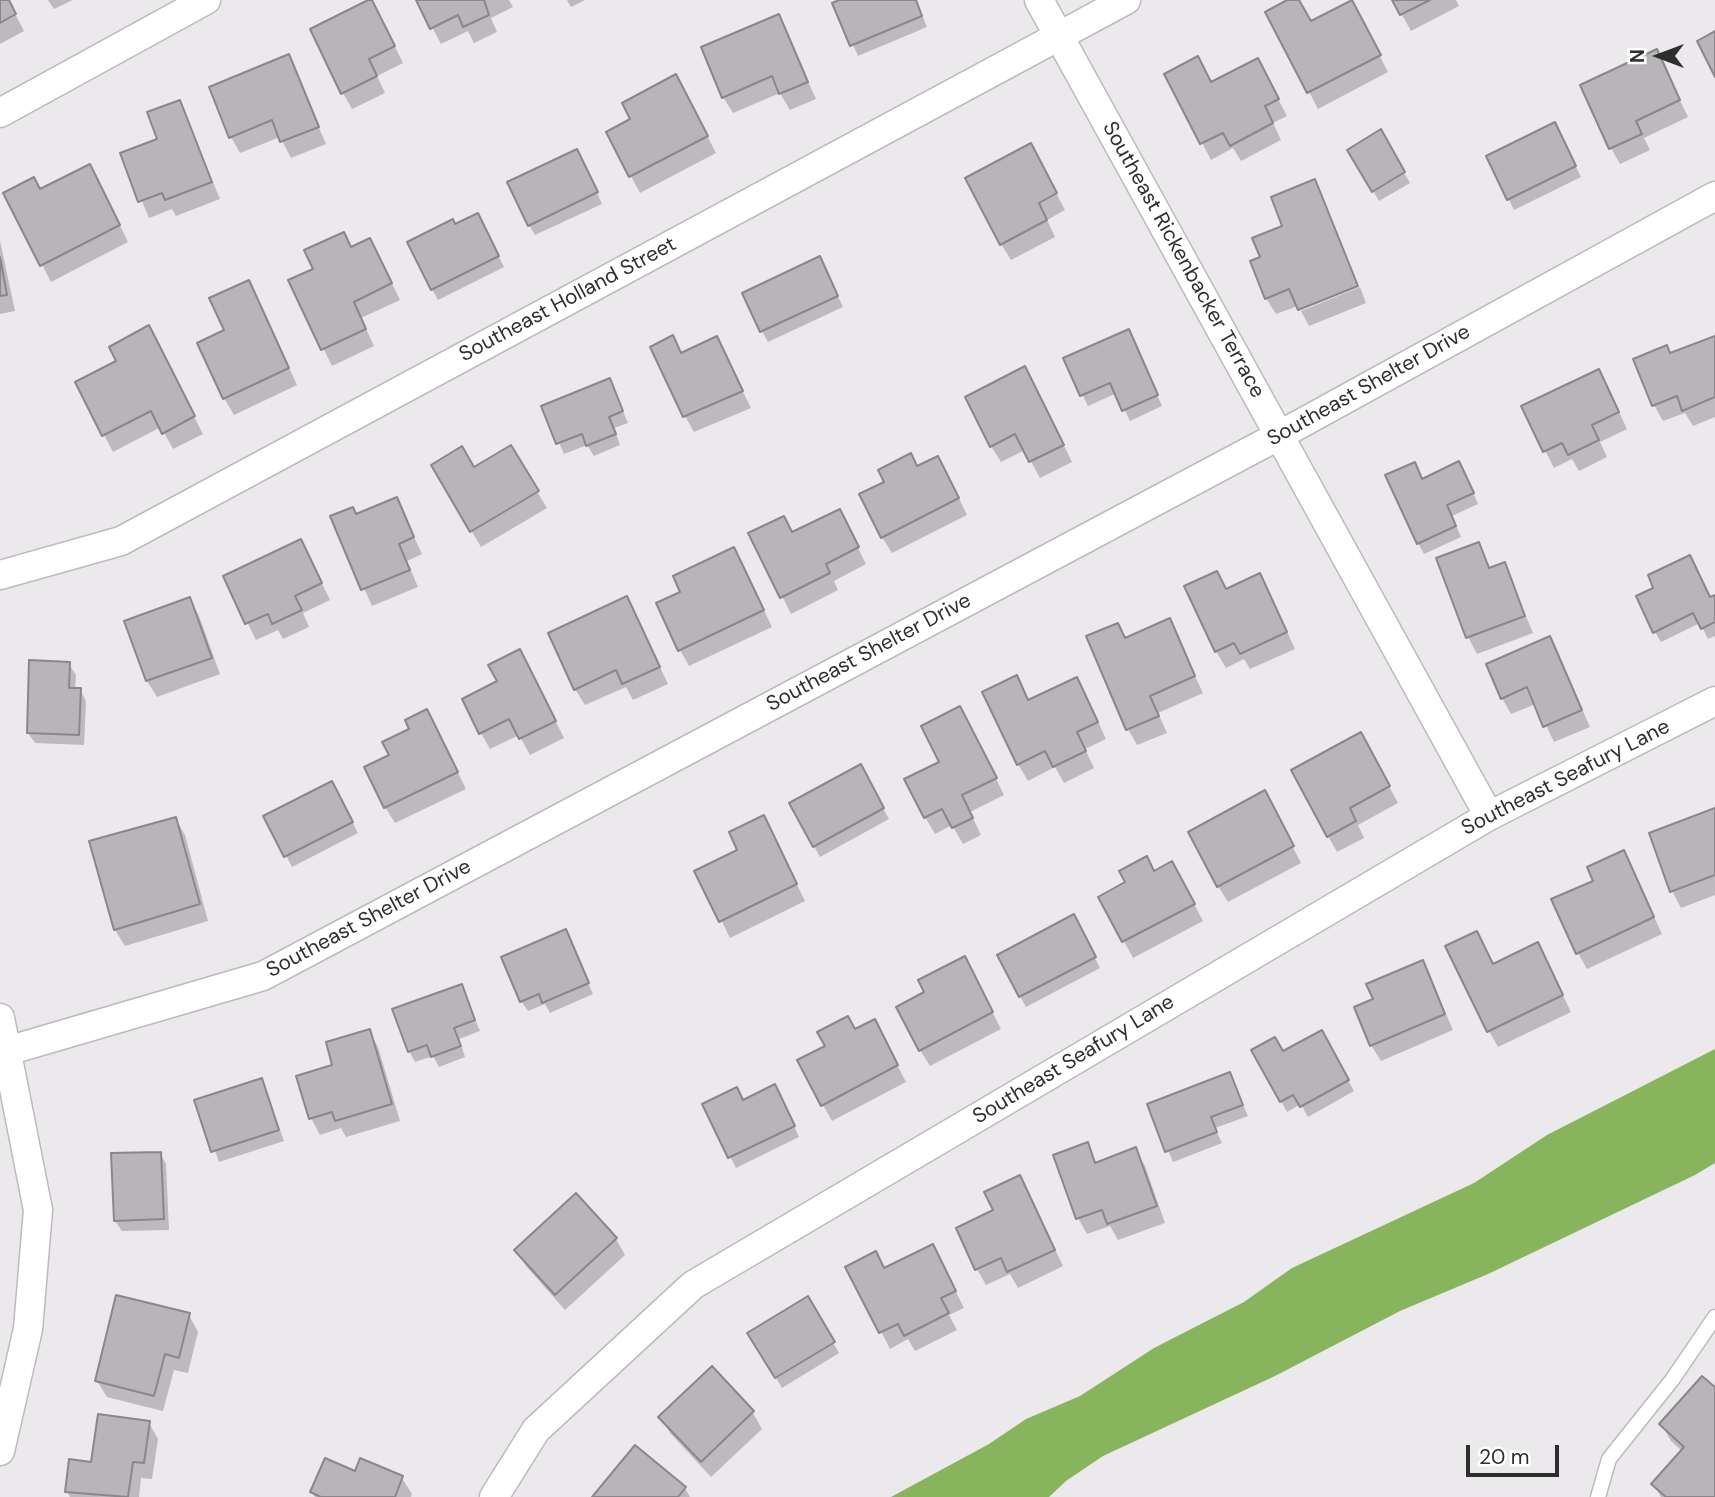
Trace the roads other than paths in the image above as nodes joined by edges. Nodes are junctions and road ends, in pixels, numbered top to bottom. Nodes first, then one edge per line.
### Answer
1 (206, 0) edge
2 (1039, 0) edge
3 (1126, 0) edge
4 (1059, 36) junction
5 (0, 113) edge
6 (1715, 197) edge
7 (1280, 435) junction
8 (0, 575) edge
9 (1715, 701) edge
10 (1489, 816) junction
11 (0, 1017) edge
12 (3, 1053) edge
13 (1715, 1317) edge
14 (0, 1451) edge
15 (494, 1497) edge
16 (1598, 1497) edge

1 - 5 street
2 - 4 street, Southeast Rickenbacker Terrace
3 - 4 street, Southeast Holland Street
4 - 7 street, Southeast Rickenbacker Terrace
4 - 8 street, Southeast Holland Street
6 - 7 street, Southeast Shelter Drive
7 - 10 street, Southeast Rickenbacker Terrace
7 - 12 street, Southeast Shelter Drive
9 - 10 street, Southeast Seafury Lane
10 - 15 street, Southeast Seafury Lane
11 - 12 street
12 - 14 street
13 - 16 lane

